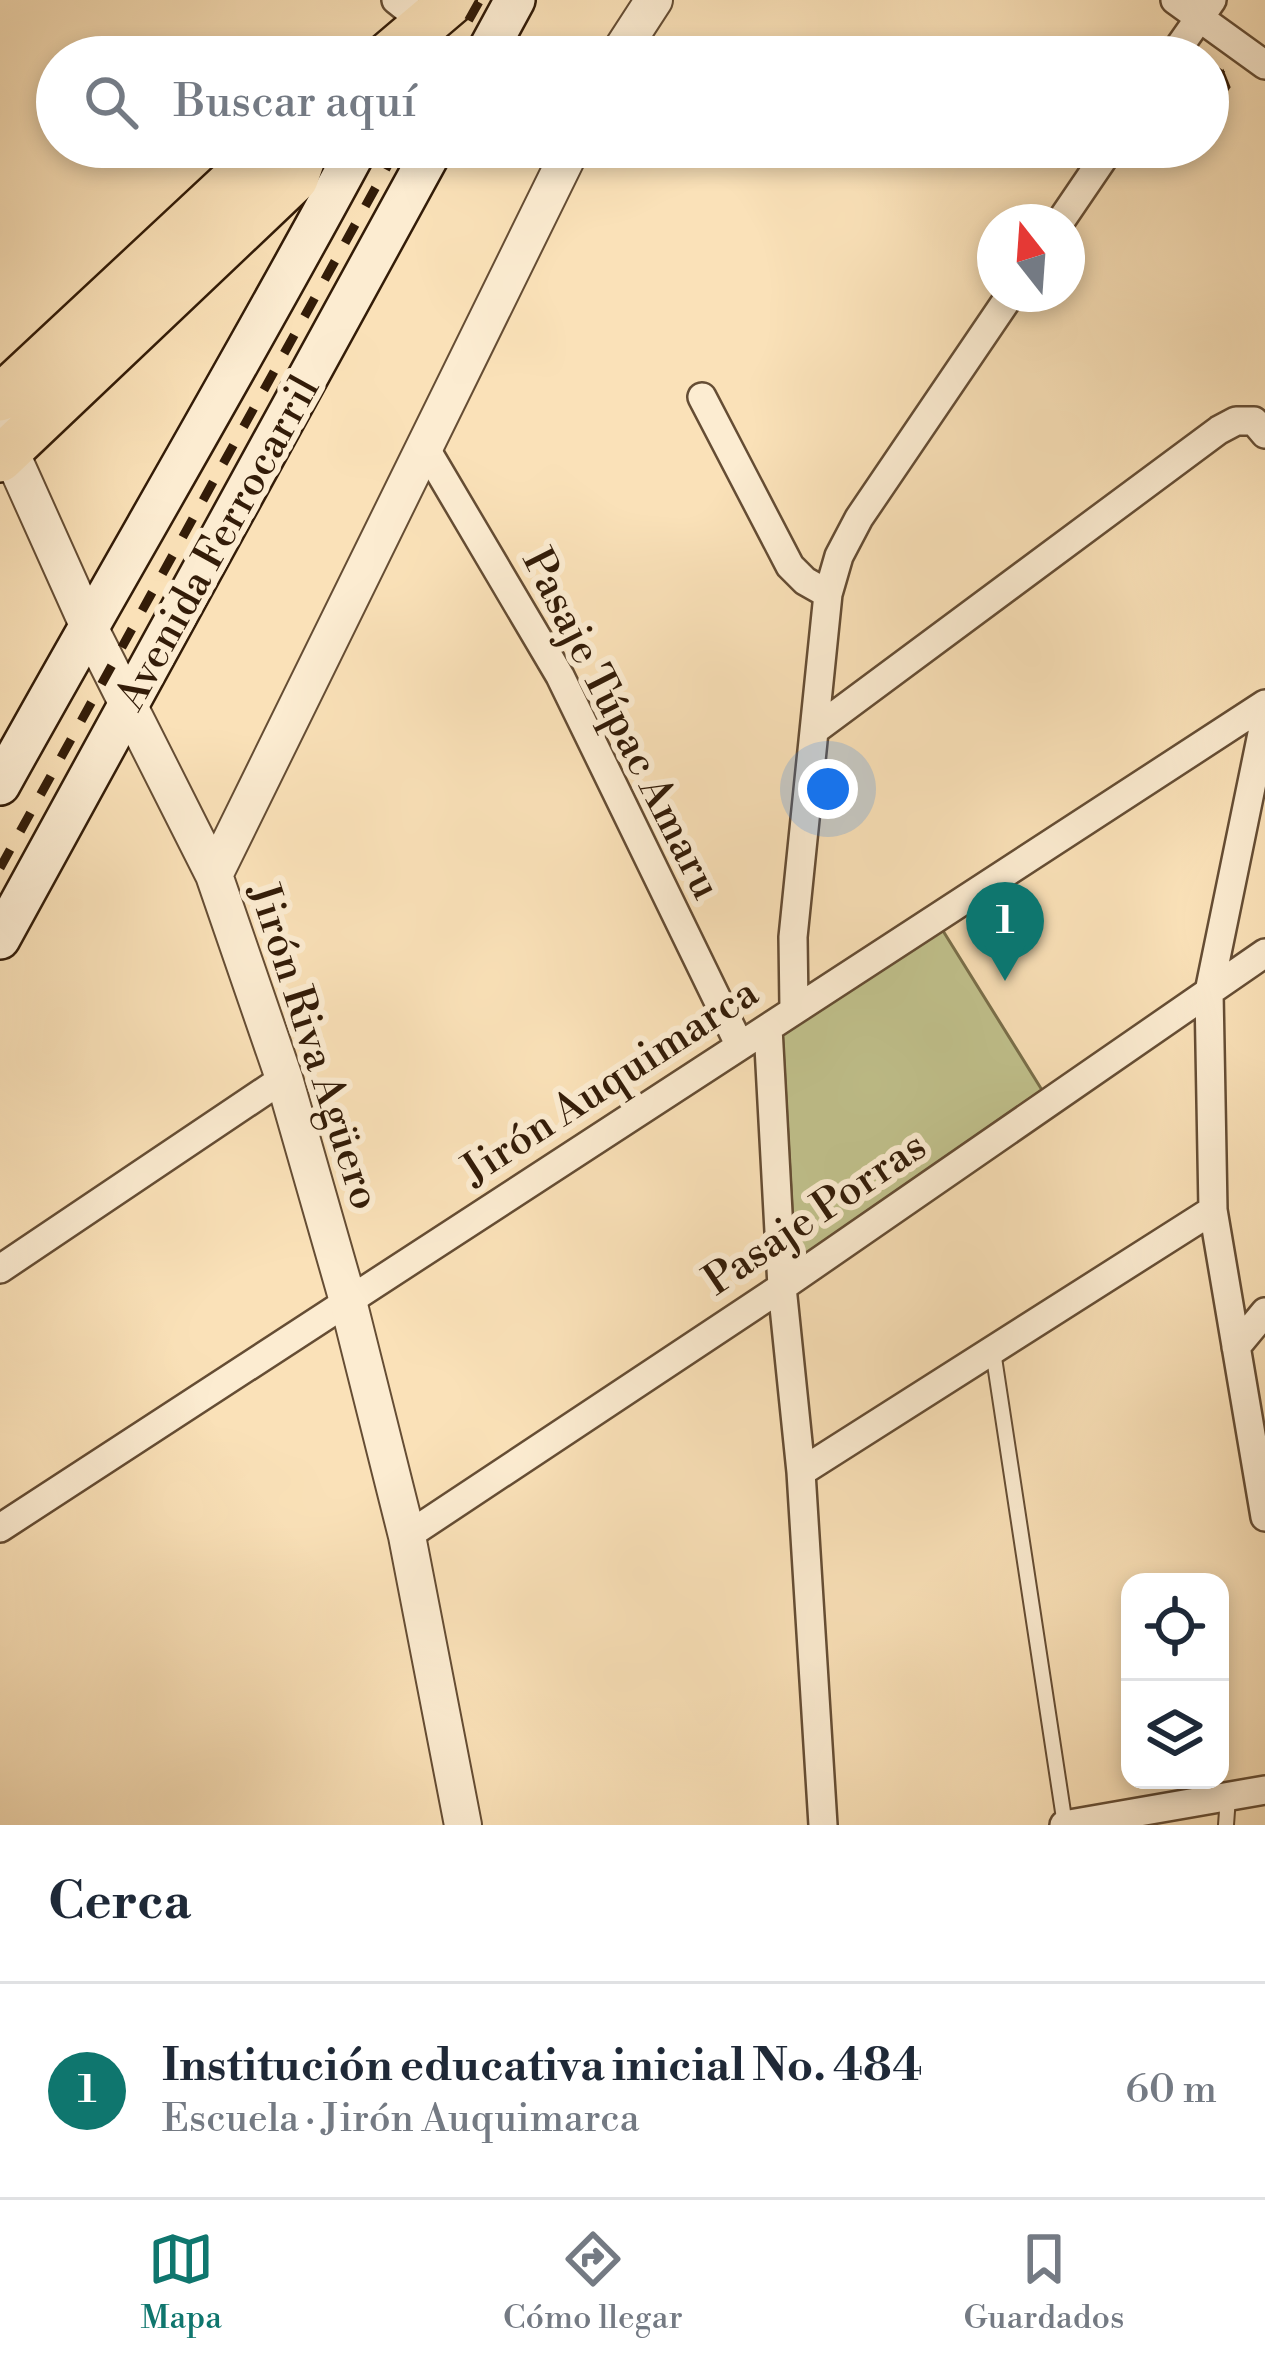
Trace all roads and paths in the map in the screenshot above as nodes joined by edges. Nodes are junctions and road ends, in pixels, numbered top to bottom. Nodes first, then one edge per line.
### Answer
1 (515, 0) edge
2 (653, 0) edge
3 (1175, 0) edge
4 (1205, 8) edge
5 (495, 36) edge
6 (630, 36) edge
7 (1186, 36) edge
8 (1265, 65) edge
9 (246, 168) edge
10 (299, 168) edge
11 (347, 168) edge
12 (422, 168) edge
13 (561, 168) edge
14 (1097, 168) edge
15 (1072, 204) edge
16 (999, 312) edge
17 (702, 397) dead end
18 (0, 398) edge
19 (1265, 434) edge
20 (423, 444) junction
21 (3, 446) edge
22 (828, 594) junction
23 (88, 625) junction
24 (128, 702) junction
25 (1265, 704) edge
26 (1265, 719) edge
27 (815, 730) junction
28 (0, 785) edge
29 (214, 875) junction
30 (0, 939) edge
31 (1265, 953) edge
32 (1209, 992) junction
33 (794, 1008) junction
34 (768, 1028) junction
35 (740, 1046) junction
36 (284, 1078) junction
37 (1213, 1210) junction
38 (0, 1269) edge
39 (782, 1286) junction
40 (348, 1301) junction
41 (1265, 1312) edge
42 (1236, 1347) junction
43 (993, 1351) junction
44 (801, 1472) junction
45 (1265, 1517) edge
46 (0, 1528) edge
47 (407, 1536) junction
48 (1265, 1790) edge
49 (1227, 1811) edge
50 (463, 1825) edge
51 (823, 1825) edge
52 (1064, 1825) edge

1 - 5 main road
2 - 6 street
3 - 4 street
4 - 7 street
4 - 8 street
9 - 18 main road
10 - 21 main road
11 - 23 main road, Avenida Ferrocarril
12 - 24 main road, Avenida Ferrocarril
13 - 20 street, Jirón Riva Agüero
14 - 15 street
16 - 22 street
17 - 22 street
19 - 27 street
20 - 29 street, Jirón Riva Agüero
20 - 35 street, Pasaje Túpac Amaru
21 - 23 street
22 - 27 street
23 - 24 street
23 - 28 main road, Avenida Ferrocarril
24 - 29 street
24 - 30 main road, Avenida Ferrocarril
25 - 33 street, Jirón Auquimarca
26 - 32 street
27 - 33 street
29 - 36 street, Jirón Riva Agüero
31 - 32 street, Pasaje Porras
32 - 37 street
32 - 39 street, Pasaje Porras
33 - 34 street, Jirón Auquimarca
34 - 35 street, Jirón Auquimarca
34 - 39 street
35 - 40 street, Jirón Auquimarca
36 - 38 street
36 - 40 street, Jirón Riva Agüero
37 - 42 street
37 - 43 street
39 - 44 street
39 - 47 street, Pasaje Porras
40 - 46 street, Jirón Auquimarca
40 - 47 street, Jirón Riva Agüero
41 - 42 street
42 - 45 street
43 - 44 street
43 - 52 lane
44 - 51 street
47 - 50 street, Jirón Riva Agüero
48 - 49 street
49 - 52 street

